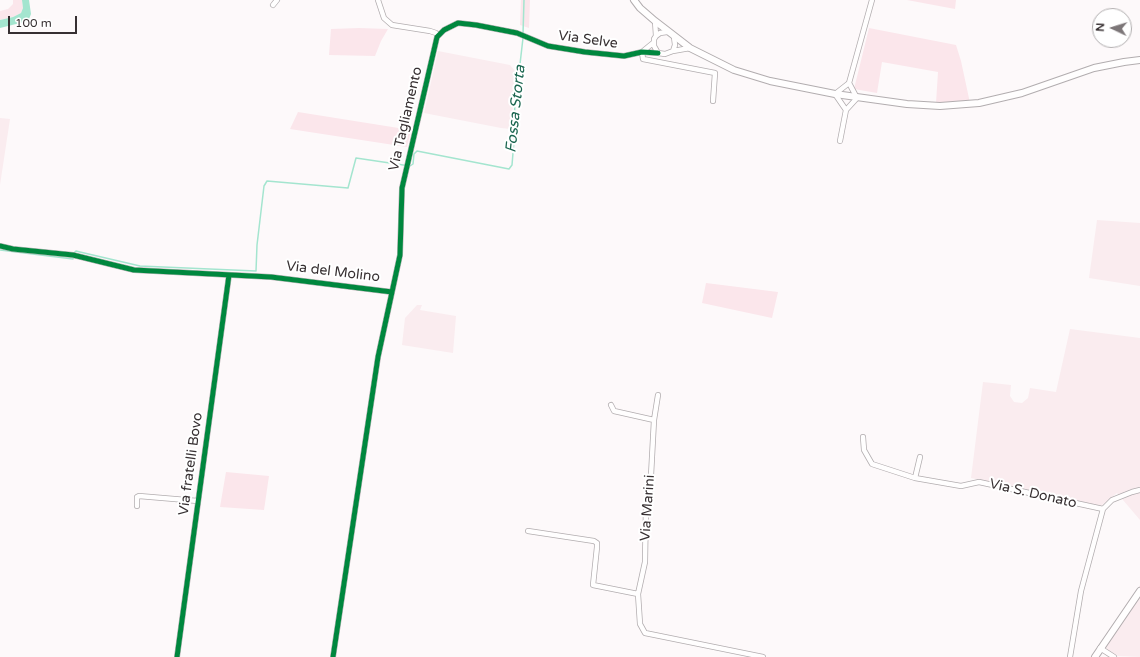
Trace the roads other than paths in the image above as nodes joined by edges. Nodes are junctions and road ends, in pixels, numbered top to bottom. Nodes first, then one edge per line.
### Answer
1 (278, 0) edge
2 (378, 0) edge
3 (634, 0) edge
4 (872, 0) edge
5 (273, 5) dead end
6 (655, 21) junction
7 (667, 32) junction
8 (439, 35) junction
9 (656, 36) junction
10 (674, 37) junction
11 (653, 43) junction
12 (690, 48) junction
13 (673, 51) junction
14 (642, 52) junction
15 (658, 53) junction
16 (1140, 60) edge
17 (850, 83) junction
18 (835, 94) junction
19 (857, 98) junction
20 (713, 101) dead end
21 (846, 110) junction
22 (840, 142) dead end
23 (0, 246) edge
24 (229, 275) junction
25 (392, 292) junction
26 (658, 395) dead end
27 (611, 405) dead end
28 (654, 420) junction
29 (863, 437) dead end
30 (920, 457) dead end
31 (915, 478) junction
32 (1140, 490) edge
33 (198, 501) junction
34 (136, 506) dead end
35 (1103, 509) junction
36 (528, 531) dead end
37 (1140, 591) edge
38 (638, 594) junction
39 (1100, 648) junction
40 (177, 657) edge
41 (333, 657) edge
42 (763, 657) edge
43 (1070, 657) edge
44 (1095, 657) edge
45 (1114, 657) edge

1 - 5 street
2 - 8 street
3 - 6 main road
4 - 17 street
6 - 7 main road
6 - 9 street, Via Selve
7 - 9 street
7 - 10 main road
8 - 14 street, Via Selve
8 - 25 street, Via Tagliamento
9 - 11 street, Via Selve
10 - 12 main road
10 - 13 street
11 - 14 street, Via Selve
11 - 15 street
12 - 13 street, Via Selve
12 - 18 main road
13 - 15 street, Via Selve
14 - 15 street, Via Selve
14 - 20 street
16 - 19 main road
17 - 18 street
17 - 19 street
18 - 19 main road
18 - 21 street
19 - 21 street
21 - 22 street
23 - 24 street, Via del Molino
24 - 25 street, Via del Molino
24 - 33 street, Via fratelli Bovo
25 - 41 street, Via del Molino
26 - 28 street, Via Marini
27 - 28 street
28 - 38 street, Via Marini
29 - 31 street, Via S. Donato
30 - 31 street
31 - 35 street, Via S. Donato
32 - 35 street
33 - 34 street
33 - 40 street, Via fratelli Bovo
35 - 43 street
36 - 38 street
37 - 39 main road
38 - 42 street, Via Marini
39 - 44 main road
39 - 45 street

